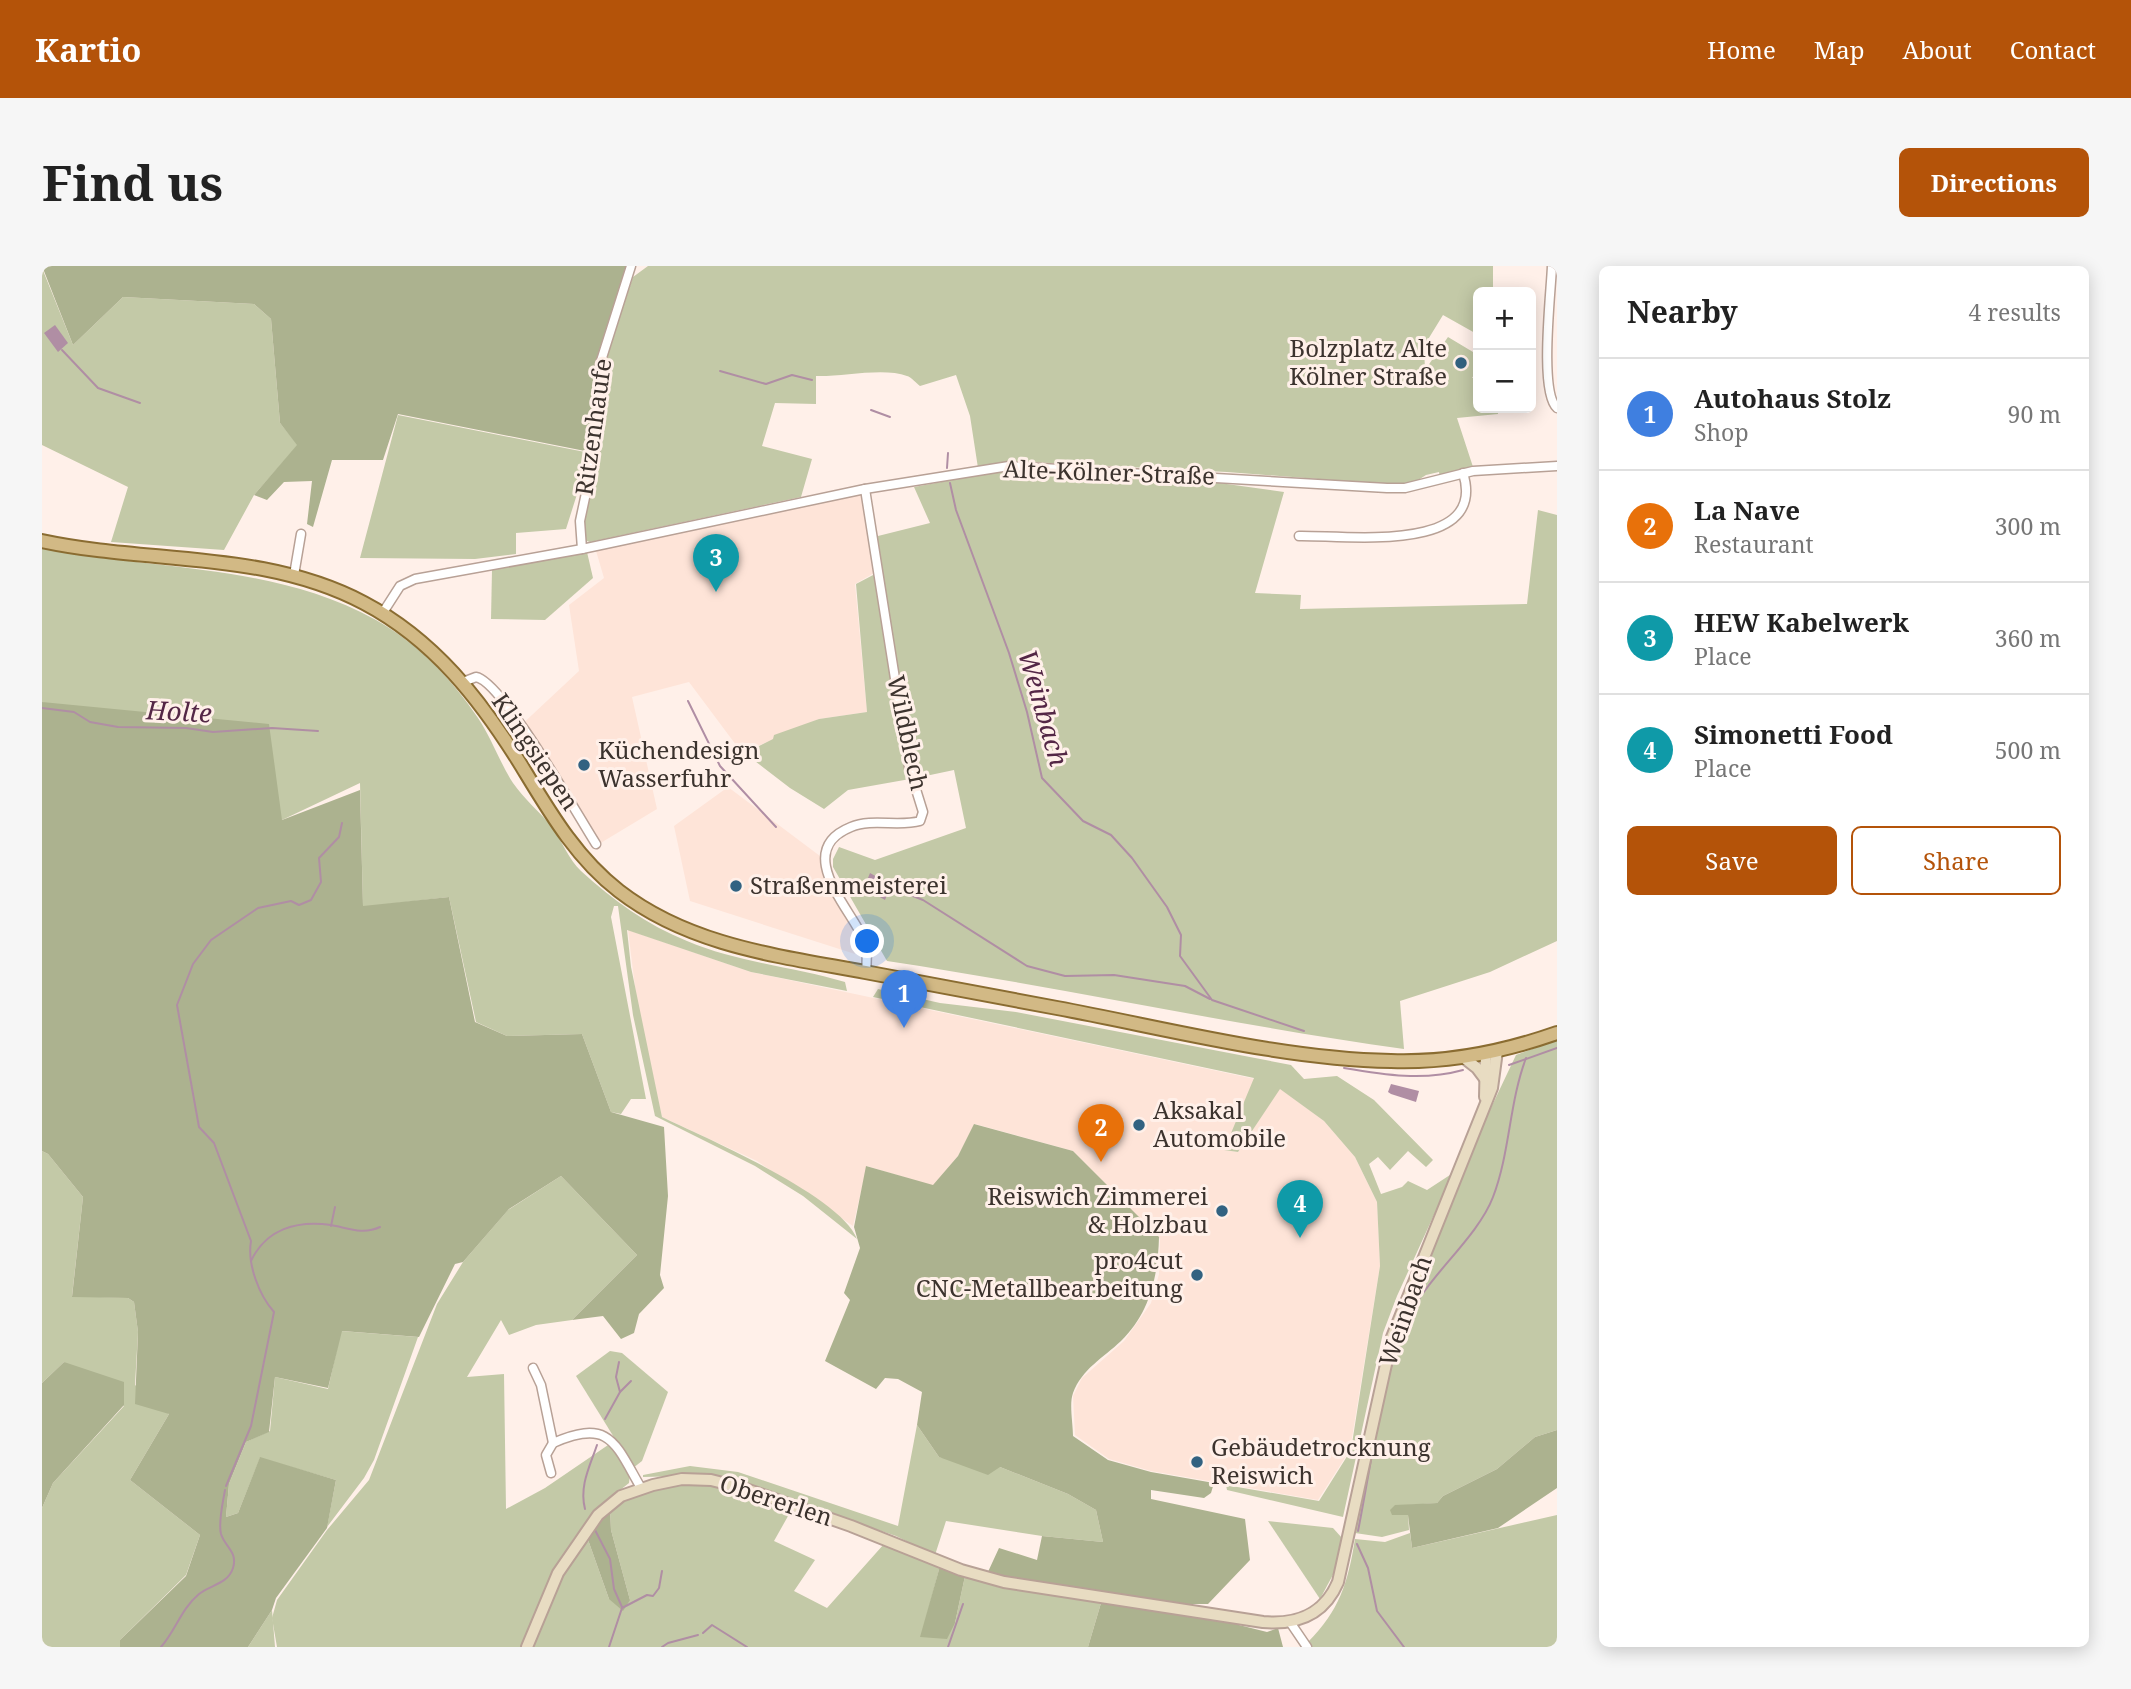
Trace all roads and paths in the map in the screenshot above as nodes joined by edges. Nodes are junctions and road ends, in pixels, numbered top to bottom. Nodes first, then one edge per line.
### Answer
1 (631, 266) edge
2 (1552, 266) edge
3 (1557, 408) edge
4 (1557, 466) edge
5 (1464, 473) junction
6 (865, 489) junction
7 (301, 534) dead end
8 (1299, 536) dead end
9 (42, 541) edge
10 (582, 549) junction
11 (294, 575) junction
12 (382, 614) junction
13 (463, 682) junction
14 (596, 844) dead end
15 (866, 972) junction
16 (1557, 1034) edge
17 (1492, 1052) junction
18 (1463, 1057) junction
19 (1486, 1080) junction
20 (1485, 1103) junction
21 (533, 1368) dead end
22 (553, 1443) junction
23 (551, 1473) dead end
24 (641, 1488) junction
25 (1290, 1622) junction
26 (527, 1647) edge
27 (1307, 1647) edge

1 - 10 street, Ritzenhaufe
2 - 3 street
4 - 5 street, Alte-Kölner-Straße
5 - 6 street, Alte-Kölner-Straße
5 - 8 street
6 - 10 street, Alte-Kölner-Straße
6 - 15 street, Wildblech
7 - 11 street
9 - 11 main road
10 - 12 street
11 - 12 main road
12 - 13 main road
13 - 14 street, Klingsiepen
13 - 15 main road
15 - 18 main road
16 - 17 main road
17 - 18 main road
17 - 19 main road, Weinbach
17 - 20 main road, Weinbach
18 - 19 main road
19 - 20 main road, Weinbach
20 - 25 main road, Weinbach
21 - 22 street
22 - 23 street
22 - 24 street
24 - 25 main road, Obererlen
24 - 26 main road, Obererlen
25 - 27 street

